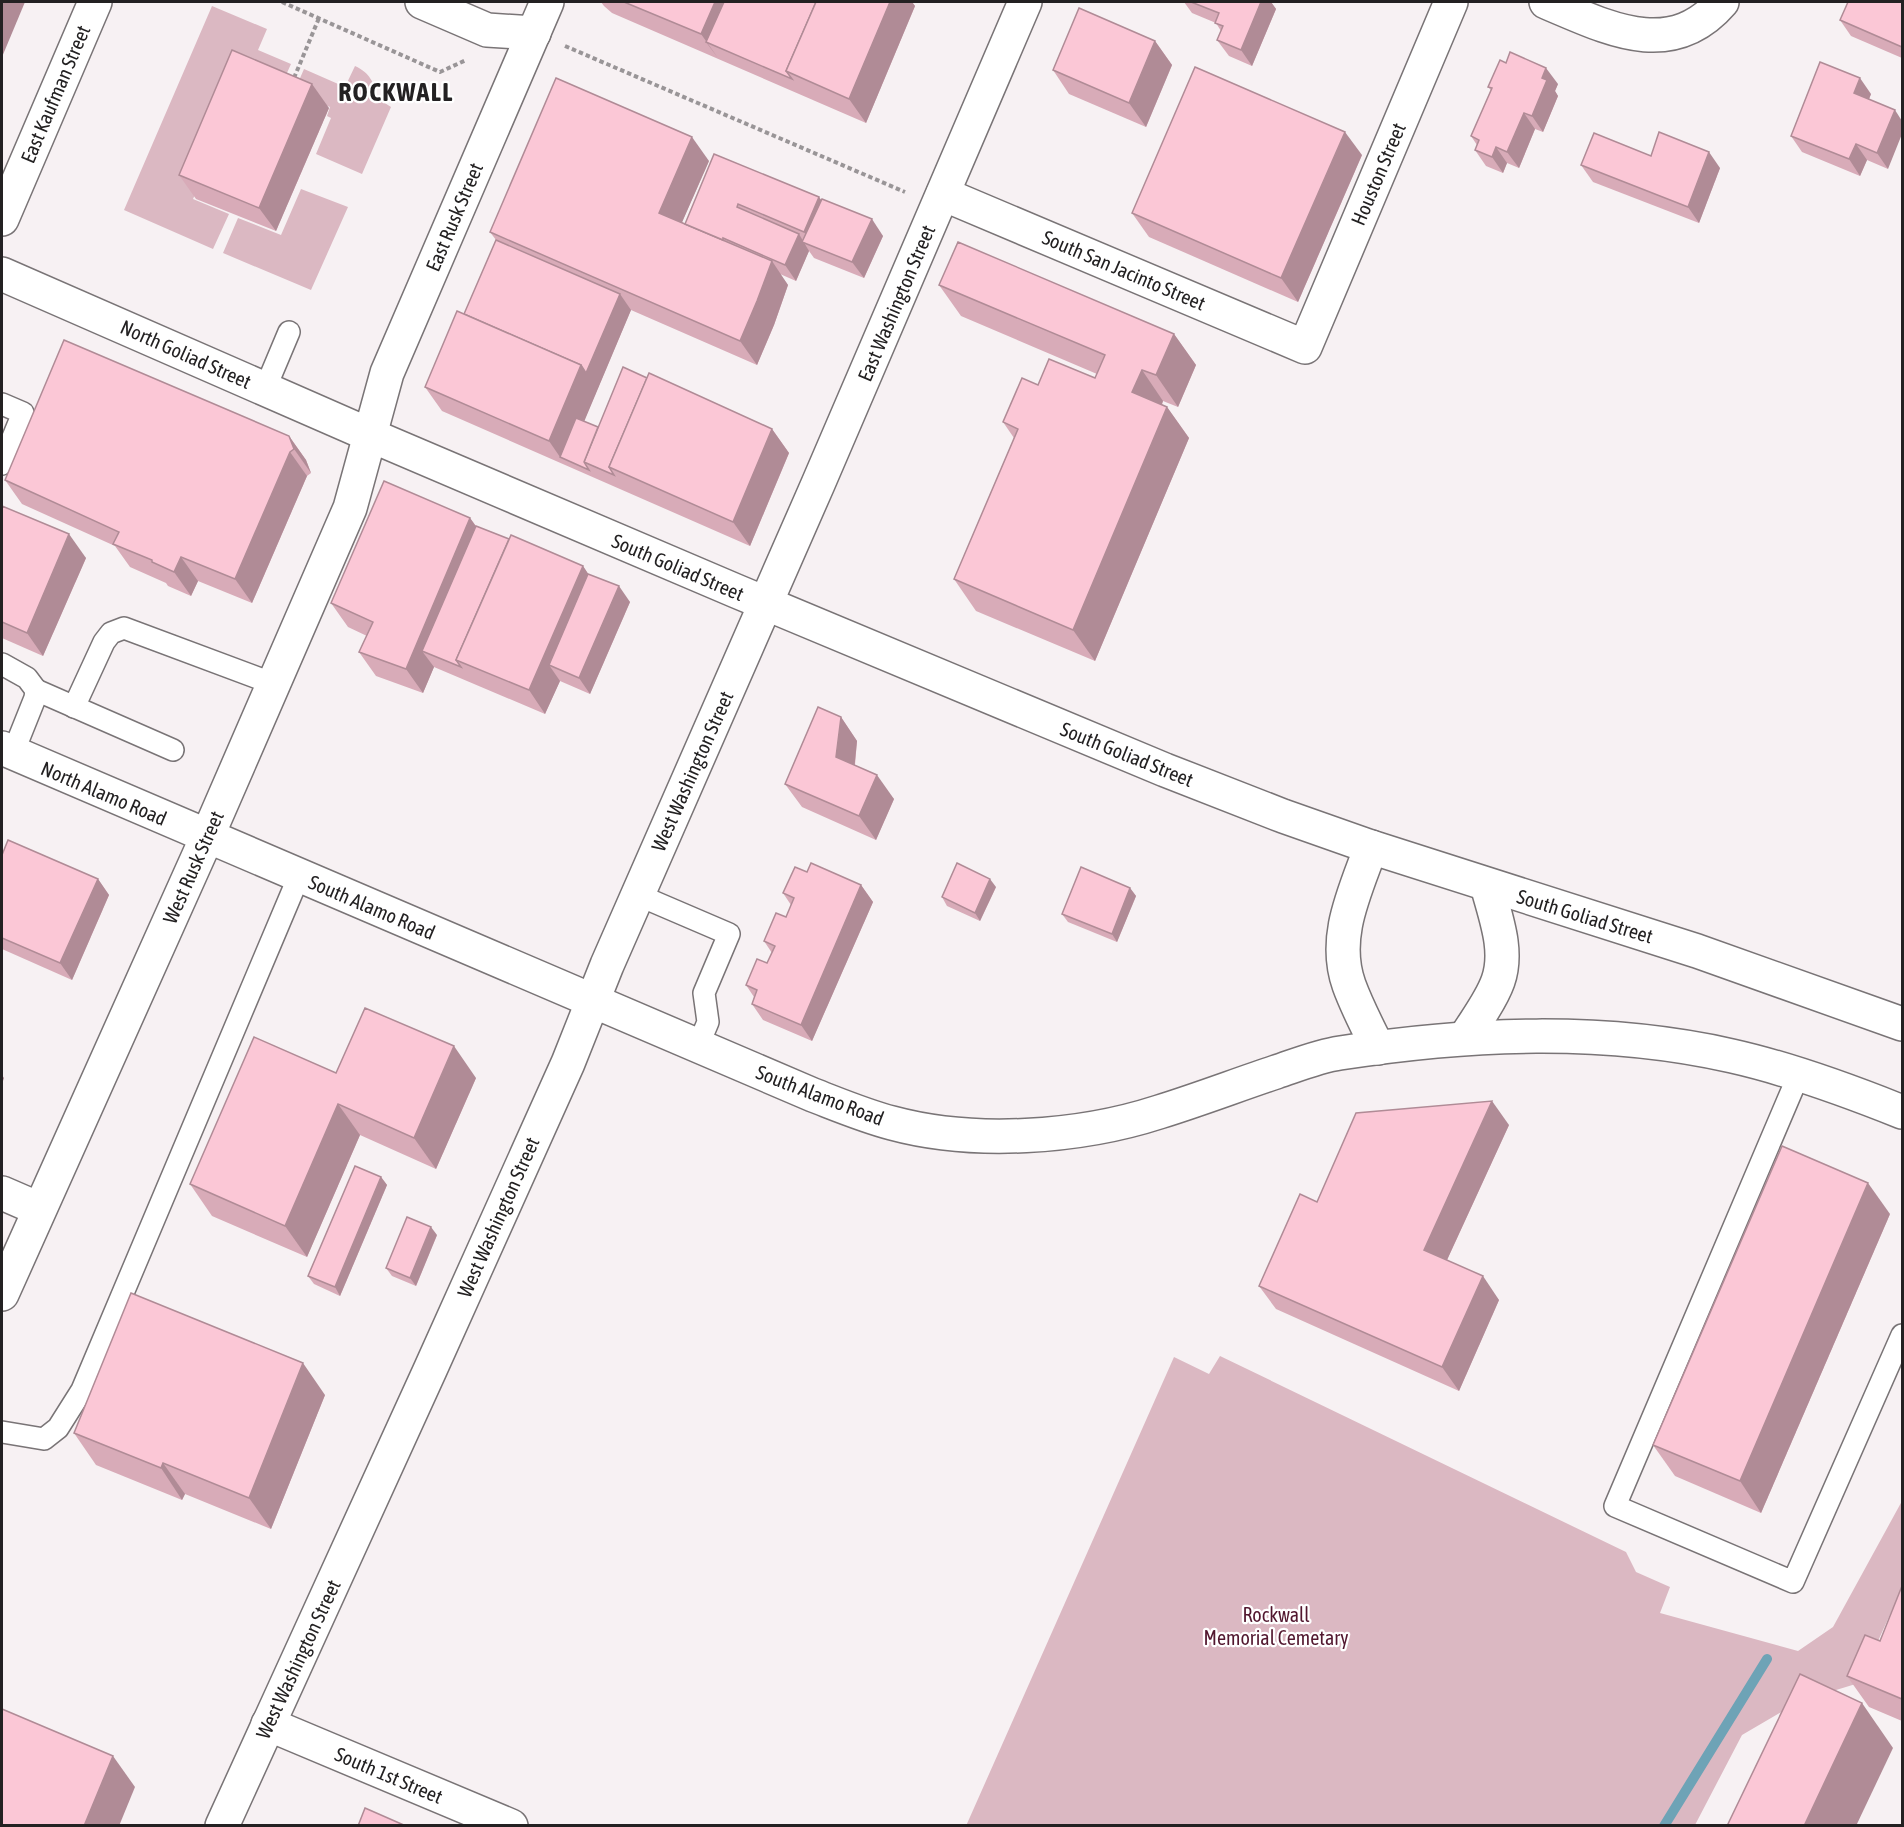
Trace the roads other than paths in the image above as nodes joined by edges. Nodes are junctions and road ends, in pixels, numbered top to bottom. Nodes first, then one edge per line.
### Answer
1 (95, 2) edge
2 (422, 2) edge
3 (547, 2) edge
4 (1025, 2) edge
5 (1451, 2) edge
6 (1546, 2) edge
7 (1722, 2) edge
8 (534, 33) junction
9 (941, 200) junction
10 (2, 219) edge
11 (2, 274) edge
12 (289, 332) dead end
13 (1305, 347) joint
14 (265, 389) junction
15 (2, 404) edge
16 (370, 435) junction
17 (2, 464) edge
18 (766, 604) junction
19 (2, 664) edge
20 (274, 684) junction
21 (36, 690) junction
22 (74, 707) junction
23 (174, 750) dead end
24 (8, 751) edge
25 (207, 837) junction
26 (1371, 847) junction
27 (299, 876) junction
28 (1487, 885) junction
29 (638, 895) junction
30 (593, 1000) junction
31 (1902, 1024) edge
32 (1465, 1038) junction
33 (698, 1046) junction
34 (1378, 1048) junction
35 (1799, 1074) junction
36 (1902, 1112) edge
37 (2, 1193) edge
38 (39, 1209) junction
39 (2, 1294) edge
40 (1902, 1335) edge
41 (2, 1432) edge
42 (268, 1724) junction
43 (222, 1826) edge
44 (511, 1826) edge

1 - 10 main road, East Kaufman Street
2 - 8 main road
3 - 8 main road, East Rusk Street
4 - 9 main road, East Washington Street
5 - 13 main road, Houston Street
6 - 7 main road
8 - 16 main road, East Rusk Street
9 - 13 main road, South San Jacinto Street
9 - 18 main road, East Washington Street
11 - 14 main road, North Goliad Street
12 - 14 lane
14 - 16 main road, North Goliad Street
15 - 17 lane
16 - 18 main road, South Goliad Street
16 - 20 main road, West Rusk Street
18 - 26 main road, South Goliad Street
18 - 29 main road, West Washington Street
19 - 21 lane
20 - 22 lane
20 - 25 main road, West Rusk Street
21 - 22 lane
21 - 24 lane
22 - 23 lane
24 - 25 main road, North Alamo Road
25 - 27 main road, South Alamo Road
25 - 38 main road, West Rusk Street
26 - 28 main road, South Goliad Street
26 - 34 main road
27 - 30 main road, South Alamo Road
27 - 41 lane
28 - 31 main road, South Goliad Street
28 - 32 main road
29 - 30 main road, West Washington Street
29 - 33 lane
30 - 33 main road, South Alamo Road
30 - 42 main road, West Washington Street
32 - 34 main road, South Alamo Road
32 - 35 main road
33 - 34 main road, South Alamo Road
35 - 36 main road
35 - 40 lane
37 - 38 main road
38 - 39 main road, West Rusk Street
42 - 43 main road, West Washington Street
42 - 44 main road, South 1st Street

